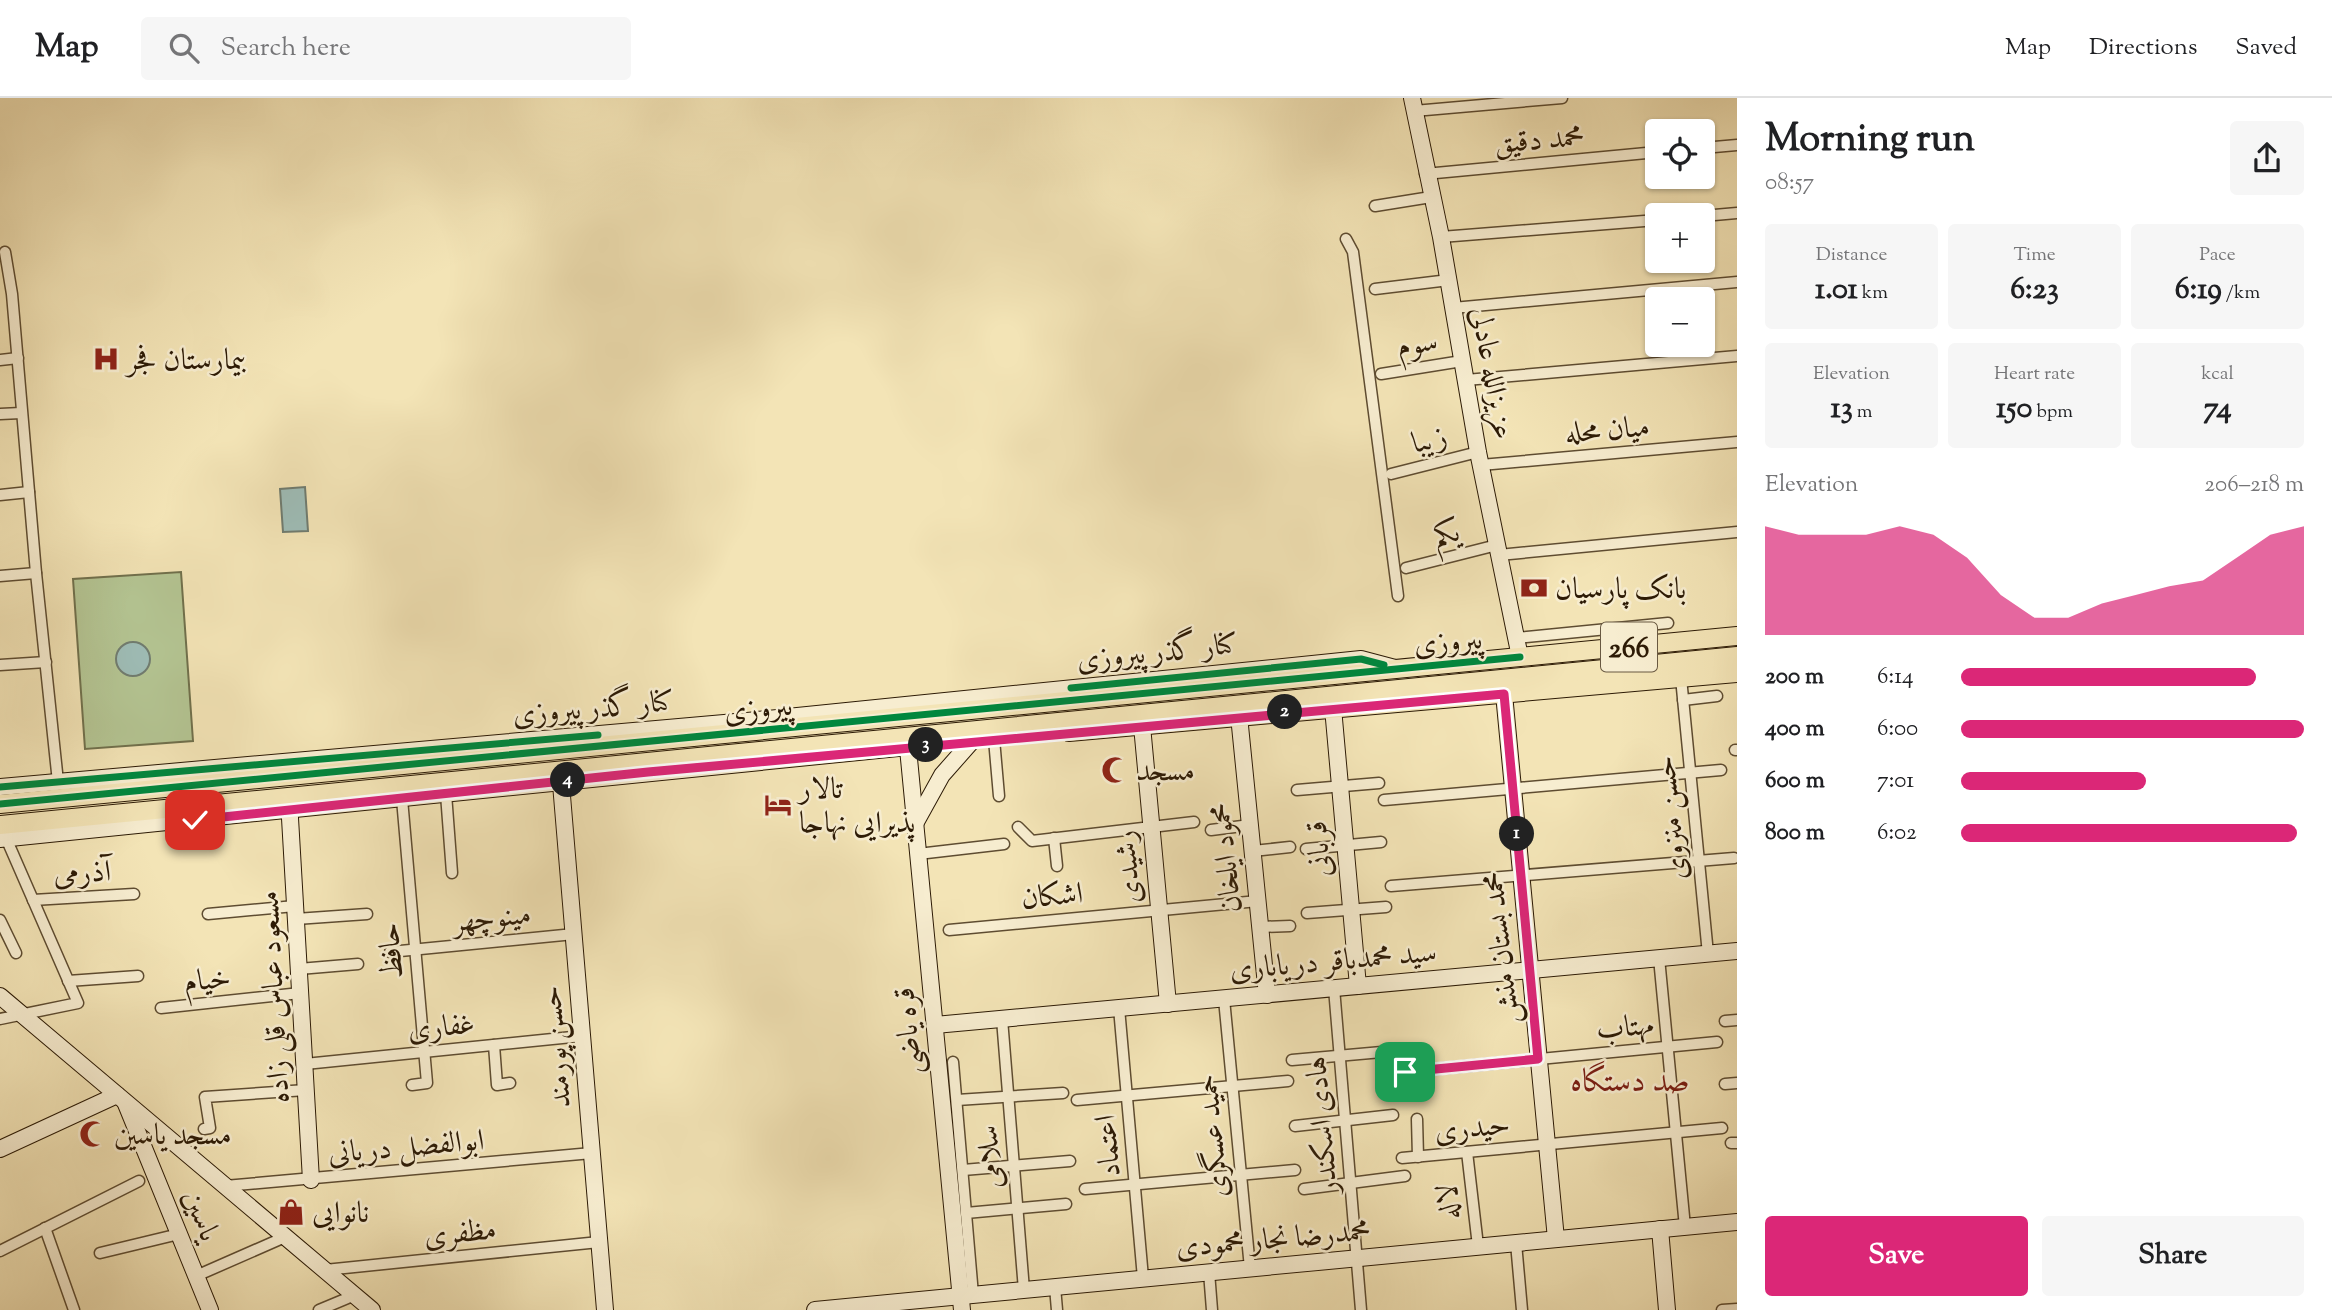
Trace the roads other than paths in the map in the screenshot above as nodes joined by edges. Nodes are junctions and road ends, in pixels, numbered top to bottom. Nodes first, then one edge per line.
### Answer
1 (1562, 98) edge
2 (1413, 104) edge
3 (1737, 145) edge
4 (1715, 147) edge
5 (1645, 153) edge
6 (1425, 174) junction
7 (1431, 197) junction
8 (1375, 206) dead end
9 (1737, 213) edge
10 (1715, 215) edge
11 (1645, 221) edge
12 (1441, 237) junction
13 (1346, 239) dead end
14 (5, 252) dead end
15 (1449, 280) junction
16 (1737, 282) edge
17 (1375, 289) dead end
18 (1452, 307) junction
19 (1737, 356) edge
20 (18, 358) junction
21 (0, 360) edge
22 (1462, 361) junction
23 (1381, 374) dead end
24 (1466, 380) junction
25 (21, 413) junction
26 (0, 414) edge
27 (1737, 442) edge
28 (1480, 459) junction
29 (1391, 474) dead end
30 (29, 492) junction
31 (0, 495) edge
32 (1737, 532) edge
33 (1498, 550) junction
34 (1406, 568) dead end
35 (36, 573) junction
36 (0, 576) edge
37 (1398, 596) dead end
38 (1668, 623) dead end
39 (1737, 636) edge
40 (1516, 638) junction
41 (1619, 647) junction
42 (1737, 656) edge
43 (1520, 657) junction
44 (46, 662) junction
45 (0, 665) edge
46 (1623, 667) junction
47 (1398, 668) junction
48 (1737, 673) edge
49 (1522, 677) junction
50 (1681, 678) junction
51 (1504, 694) junction
52 (1717, 696) dead end
53 (1683, 700) junction
54 (1333, 708) junction
55 (1239, 716) junction
56 (905, 717) junction
57 (747, 721) junction
58 (1142, 726) junction
59 (712, 736) junction
60 (994, 739) junction
61 (908, 741) junction
62 (972, 741) junction
63 (1721, 770) dead end
64 (1690, 774) junction
65 (560, 775) junction
66 (1379, 783) dead end
67 (1340, 786) junction
68 (0, 787) edge
69 (1512, 789) junction
70 (1297, 790) dead end
71 (64, 792) junction
72 (401, 792) junction
73 (446, 794) junction
74 (999, 796) dead end
75 (1384, 800) dead end
76 (289, 803) junction
77 (0, 804) edge
78 (69, 818) junction
79 (1194, 822) dead end
80 (915, 824) junction
81 (1250, 825) junction
82 (1018, 827) dead end
83 (1152, 827) junction
84 (1211, 830) dead end
85 (2, 834) edge
86 (1054, 838) junction
87 (1381, 842) dead end
88 (1004, 844) dead end
89 (1346, 846) junction
90 (1290, 847) dead end
91 (1306, 849) dead end
92 (1252, 851) junction
93 (918, 854) junction
94 (1734, 858) dead end
95 (1699, 861) junction
96 (1057, 866) dead end
97 (452, 873) dead end
98 (1521, 875) junction
99 (1391, 886) dead end
100 (134, 894) dead end
101 (33, 900) junction
102 (1258, 901) junction
103 (1386, 906) dead end
104 (1352, 909) junction
105 (1159, 910) junction
106 (296, 912) junction
107 (1307, 913) dead end
108 (208, 914) dead end
109 (367, 914) dead end
110 (0, 920) edge
111 (1290, 926) dead end
112 (1260, 927) junction
113 (949, 930) dead end
114 (574, 934) junction
115 (415, 949) junction
116 (1737, 951) edge
117 (390, 952) dead end
118 (16, 953) dead end
119 (1708, 954) junction
120 (1659, 958) junction
121 (358, 964) dead end
122 (299, 968) junction
123 (1530, 970) junction
124 (138, 976) dead end
125 (68, 981) junction
126 (1358, 986) junction
127 (1334, 988) junction
128 (300, 993) junction
129 (1267, 995) junction
130 (0, 996) edge
131 (1224, 999) junction
132 (1168, 1004) junction
133 (1119, 1008) junction
134 (161, 1009) dead end
135 (21, 1014) junction
136 (1002, 1019) junction
137 (0, 1020) edge
138 (935, 1026) junction
139 (582, 1036) junction
140 (1717, 1042) dead end
141 (494, 1045) junction
142 (1668, 1047) junction
143 (1393, 1051) dead end
144 (424, 1053) junction
145 (1339, 1056) junction
146 (1538, 1059) junction
147 (1292, 1060) dead end
148 (953, 1062) dead end
149 (305, 1065) junction
150 (1405, 1072) dead end
151 (1288, 1081) dead end
152 (510, 1083) dead end
153 (412, 1085) dead end
154 (1232, 1086) junction
155 (306, 1090) junction
156 (1063, 1093) dead end
157 (1127, 1095) junction
158 (121, 1098) junction
159 (1008, 1098) junction
160 (957, 1100) junction
161 (1077, 1100) dead end
162 (1393, 1115) dead end
163 (1417, 1119) dead end
164 (1345, 1121) junction
165 (1295, 1126) dead end
166 (1722, 1128) dead end
167 (204, 1129) dead end
168 (1676, 1132) junction
169 (1547, 1144) junction
170 (0, 1149) edge
171 (1467, 1152) junction
172 (592, 1153) junction
173 (1418, 1157) junction
174 (1402, 1158) dead end
175 (1070, 1161) dead end
176 (1014, 1166) junction
177 (962, 1170) junction
178 (1295, 1170) dead end
179 (1240, 1174) junction
180 (1405, 1176) dead end
181 (311, 1180) junction
182 (139, 1181) dead end
183 (1350, 1183) junction
184 (1135, 1184) junction
185 (225, 1186) junction
186 (1085, 1189) dead end
187 (1304, 1189) dead end
188 (1066, 1204) dead end
189 (1017, 1209) junction
190 (966, 1213) junction
191 (1737, 1222) edge
192 (1685, 1227) junction
193 (45, 1228) junction
194 (1660, 1229) junction
195 (179, 1234) junction
196 (285, 1237) junction
197 (1556, 1239) junction
198 (599, 1242) junction
199 (1517, 1243) junction
200 (1478, 1247) junction
201 (0, 1251) edge
202 (100, 1253) dead end
203 (1356, 1258) junction
204 (1250, 1268) junction
205 (325, 1270) junction
206 (1209, 1272) junction
207 (196, 1276) junction
208 (1143, 1278) junction
209 (1055, 1287) junction
210 (1024, 1290) junction
211 (355, 1296) junction
212 (965, 1300) edge
213 (1737, 1308) edge
214 (74, 1310) edge
215 (210, 1310) edge
216 (319, 1310) edge
217 (372, 1310) edge
218 (605, 1310) edge
219 (815, 1310) edge
220 (1057, 1310) edge
221 (1212, 1310) edge
222 (1360, 1310) edge
223 (1522, 1310) edge
224 (1667, 1310) edge
225 (1722, 1310) edge

1 - 2 street
2 - 6 street, عزیزالله عادلی
3 - 4 street
5 - 6 street, محمد دقیق
6 - 7 street, عزیزالله عادلی
7 - 8 street
7 - 12 street, عزیزالله عادلی
9 - 10 street
11 - 12 street
12 - 15 street, عزیزالله عادلی
13 - 37 street
14 - 20 street
15 - 17 street
15 - 18 street, عزیزالله عادلی
16 - 18 street
18 - 22 street, عزیزالله عادلی
19 - 24 street
20 - 21 street
20 - 25 street
22 - 23 street, سوم
22 - 24 street, عزیزالله عادلی
24 - 28 street, عزیزالله عادلی
25 - 26 street
25 - 30 street
27 - 28 street, میان محله
28 - 29 street, زیبا
28 - 33 street, عزیزالله عادلی
30 - 31 street
30 - 35 street
32 - 33 street, یکم
33 - 34 street, یکم
33 - 40 street, عزیزالله عادلی
35 - 36 street
35 - 44 street
38 - 40 street
39 - 41 main road, پیروزی / 266
40 - 43 street, عزیزالله عادلی
41 - 43 main road, پیروزی / 266
41 - 46 main road
42 - 46 main road, پیروزی / 266
43 - 47 main road, پیروزی / 266
43 - 49 main road
44 - 45 street
44 - 71 street
46 - 49 main road, پیروزی / 266
47 - 56 main road, پیروزی / 266
47 - 57 street, کنار گذر پیروزی
48 - 50 main road
49 - 61 main road, پیروزی / 266
50 - 51 main road
50 - 53 street, حسن منزوی
51 - 54 main road
51 - 69 street, محمد بستان منش
52 - 53 street
53 - 64 street, حسن منزوی
54 - 55 main road
54 - 67 street, قربانی
55 - 58 main road
55 - 81 street, محمود ایلخان
56 - 59 main road, پیروزی / 266
56 - 61 main road
57 - 59 street
57 - 71 street, کنار گذر پیروزی
58 - 60 main road
58 - 83 street, رشیدی
59 - 71 main road, پیروزی / 266
60 - 62 main road
60 - 74 street
61 - 62 main road
61 - 65 main road, پیروزی / 266
61 - 80 street, قره یاضی
62 - 80 street
63 - 64 street
64 - 69 street
64 - 95 street, حسن منزوی
65 - 72 main road, پیروزی / 266
65 - 73 street
65 - 114 street, حسن پورمند
66 - 67 street
67 - 70 street
67 - 89 street, قربانی
68 - 71 street, کنار گذر پیروزی
69 - 75 street
69 - 98 street, محمد بستان منش
71 - 77 main road, پیروزی / 266
71 - 78 main road
72 - 73 street
72 - 76 main road, پیروزی / 266
72 - 115 street, حافظ
73 - 97 street
76 - 78 main road, پیروزی / 266
76 - 85 street
76 - 106 street, مسعود عباس قلی زاده
78 - 85 main road, پیروزی / 266
79 - 83 street
80 - 93 street, قره یاضی
81 - 84 street
81 - 92 street, محمود ایلخان
82 - 86 street
83 - 86 street
83 - 105 street, رشیدی
85 - 101 street
86 - 96 street
87 - 89 street
88 - 93 street
89 - 91 street
89 - 104 street, قربانی
90 - 92 street
92 - 102 street, محمود ایلخان
93 - 138 street, قره یاضی
94 - 95 street
95 - 98 street
95 - 119 street, حسن منزوی
98 - 99 street
98 - 123 street, محمد بستان منش
100 - 101 street, آذرمی
101 - 125 street
102 - 105 street, اشکان
102 - 112 street, محمود ایلخان
103 - 104 street
104 - 107 street
104 - 126 street, قربانی
105 - 113 street, اشکان
105 - 132 street, رشیدی
106 - 108 street
106 - 109 street
106 - 122 street, مسعود عباس قلی زاده
110 - 118 street
111 - 112 street
112 - 129 street, محمود ایلخان
114 - 115 street, مینوچهر
114 - 139 street, حسن پورمند
115 - 117 street, مینوچهر
115 - 144 street, حافظ
116 - 119 street, سید محمدباقر دریاباری
119 - 120 street, سید محمدباقر دریاباری
120 - 123 street, سید محمدباقر دریاباری
120 - 142 street
121 - 122 street
122 - 128 street, مسعود عباس قلی زاده
123 - 126 street, سید محمدباقر دریاباری
123 - 146 street, محمد بستان منش
124 - 125 street
125 - 135 street
126 - 127 street, سید محمدباقر دریاباری
127 - 129 street, سید محمدباقر دریاباری
127 - 145 street, هادی اسکندر
128 - 134 street, خیام
128 - 149 street, مسعود عباس قلی زاده
129 - 131 street, سید محمدباقر دریاباری
130 - 135 street
131 - 132 street, سید محمدباقر دریاباری
131 - 154 street, حمید عسگری
132 - 133 street, سید محمدباقر دریاباری
133 - 136 street, سید محمدباقر دریاباری
133 - 157 street, اعتماد
135 - 137 street
135 - 158 street
136 - 138 street, سید محمدباقر دریاباری
136 - 159 street, سلامی
138 - 212 street, قره یاضی
139 - 141 street, غفاری
139 - 172 street, حسن پورمند
140 - 142 street, مهتاب
141 - 144 street, غفاری
141 - 152 street
142 - 146 street, مهتاب
142 - 168 street
143 - 145 street
144 - 149 street, غفاری
144 - 153 street, حافظ
145 - 147 street
145 - 164 street, هادی اسکندر
146 - 150 street, مهتاب
146 - 169 street, محمد بستان منش
148 - 160 street
149 - 155 street, مسعود عباس قلی زاده
151 - 154 street
154 - 157 street
154 - 179 street, حمید عسگری
155 - 167 street
155 - 181 street, مسعود عباس قلی زاده
156 - 159 street
157 - 161 street
157 - 184 street, اعتماد
158 - 170 street
158 - 185 street
158 - 195 street, یاسین
159 - 160 street
159 - 176 street, سلامی
160 - 177 street
162 - 164 street
163 - 173 street
164 - 165 street
164 - 183 street, هادی اسکندر
166 - 168 street, حیدری
168 - 169 street, حیدری
168 - 192 street
169 - 171 street, حیدری
169 - 197 street, محمد بستان منش
171 - 173 street, حیدری
171 - 200 street, لاله
172 - 181 street, ابوالفضل دریانی
172 - 198 street, حسن پورمند
173 - 174 street, حیدری
175 - 176 street
176 - 177 street
176 - 189 street, سلامی
177 - 190 street
178 - 179 street
179 - 184 street
179 - 204 street, حمید عسگری
180 - 183 street
181 - 185 street, ابوالفضل دریانی
182 - 193 street
183 - 187 street
183 - 203 street, هادی اسکندر
184 - 186 street
184 - 208 street, اعتماد
185 - 196 street
188 - 189 street
189 - 190 street
189 - 210 street, سلامی
190 - 212 street
191 - 192 street, محمدرضا نجار محمودی
192 - 194 street, محمدرضا نجار محمودی
193 - 201 street
193 - 214 street
194 - 197 street, محمدرضا نجار محمودی
194 - 224 street
195 - 202 street
195 - 207 street, یاسین
196 - 205 street
196 - 207 street
197 - 199 street, محمدرضا نجار محمودی
198 - 205 street, مظفری
198 - 218 street, حسن پورمند
199 - 200 street, محمدرضا نجار محمودی
199 - 223 street
200 - 203 street, محمدرضا نجار محمودی
203 - 204 street, محمدرضا نجار محمودی
203 - 222 street, هادی اسکندر
204 - 206 street, محمدرضا نجار محمودی
205 - 211 street
206 - 208 street, محمدرضا نجار محمودی
206 - 221 street
207 - 215 street, یاسین
208 - 209 street, محمدرضا نجار محمودی
209 - 210 street, محمدرضا نجار محمودی
209 - 220 street
210 - 212 street, محمدرضا نجار محمودی
211 - 216 street
211 - 217 street
212 - 219 street, محمدرضا نجار محمودی
213 - 225 street

